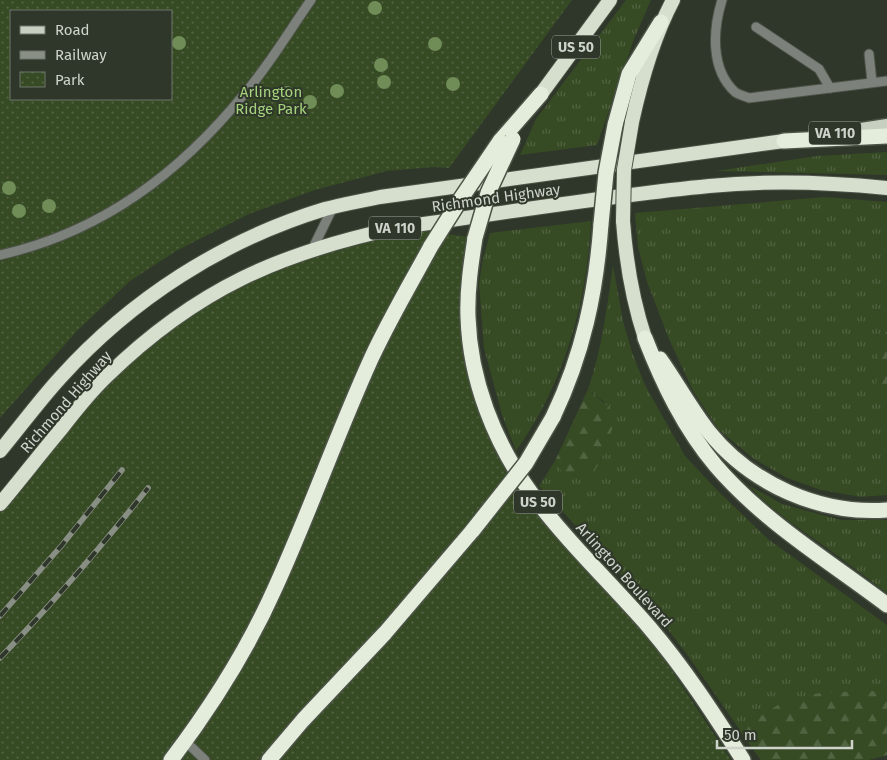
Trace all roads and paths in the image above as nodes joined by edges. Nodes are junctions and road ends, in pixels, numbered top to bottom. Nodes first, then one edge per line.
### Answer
1 (610, 0) edge
2 (673, 0) edge
3 (722, 0) edge
4 (310, 1) edge
5 (661, 22) junction
6 (756, 27) dead end
7 (869, 54) dead end
8 (887, 80) edge
9 (872, 82) junction
10 (830, 88) junction
11 (541, 94) joint
12 (887, 126) edge
13 (887, 136) edge
14 (507, 140) junction
15 (784, 141) junction
16 (887, 188) edge
17 (332, 207) junction
18 (312, 250) junction
19 (0, 255) edge
20 (645, 338) junction
21 (0, 451) edge
22 (0, 504) edge
23 (887, 510) edge
24 (887, 605) edge
25 (185, 741) junction
26 (171, 760) edge
27 (205, 760) edge
28 (269, 760) edge
29 (743, 760) edge

1 - 11 highway, Arlington Boulevard / US 50
2 - 5 highway
3 - 10 lane
4 - 19 lane
5 - 20 highway, bridge
5 - 28 highway, bridge
6 - 10 lane
7 - 9 lane
8 - 9 lane
9 - 10 lane
11 - 14 highway, Arlington Boulevard / US 50
12 - 15 main road, VA 110
13 - 15 highway
14 - 25 highway, bridge
14 - 29 highway, Arlington Boulevard / US 50, bridge
15 - 17 highway, Richmond Highway / VA 110
16 - 18 highway, Richmond Highway / VA 110
17 - 18 lane
17 - 21 highway, Richmond Highway / VA 110
18 - 22 highway, Richmond Highway / VA 110
20 - 23 highway
20 - 24 highway
25 - 26 highway
25 - 27 lane

